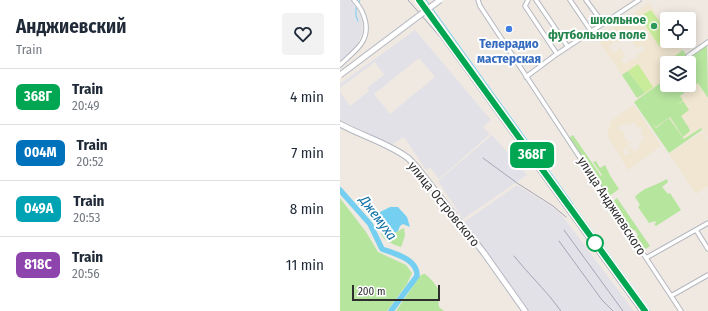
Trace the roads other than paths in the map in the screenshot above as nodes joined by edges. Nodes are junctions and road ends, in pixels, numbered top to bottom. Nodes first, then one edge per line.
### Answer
1 (354, 0) edge
2 (440, 0) edge
3 (478, 0) edge
4 (528, 0) edge
5 (536, 0) edge
6 (570, 0) edge
7 (586, 0) edge
8 (639, 0) edge
9 (603, 23) junction
10 (591, 31) junction
11 (708, 42) edge
12 (568, 47) junction
13 (557, 54) junction
14 (688, 56) dead end
15 (340, 64) edge
16 (340, 75) edge
17 (526, 77) junction
18 (340, 124) edge
19 (340, 128) edge
20 (352, 130) junction
21 (708, 223) edge
22 (696, 230) junction
23 (708, 249) edge
24 (646, 258) junction
25 (708, 275) edge
26 (671, 296) junction
27 (525, 311) edge
28 (681, 311) edge

1 - 15 street
2 - 16 street, bridge
3 - 17 street, улица Анджиевского
4 - 13 street
5 - 12 street
6 - 10 street
7 - 9 street
8 - 9 street
9 - 10 street
10 - 12 street
11 - 14 street
12 - 13 street
13 - 17 street
17 - 24 street, улица Анджиевского
18 - 20 street, улица Островского
19 - 20 street
20 - 27 street, улица Островского
21 - 22 street
22 - 23 street
22 - 24 street
24 - 26 street, улица Анджиевского
25 - 26 street
26 - 28 street, улица Анджиевского

